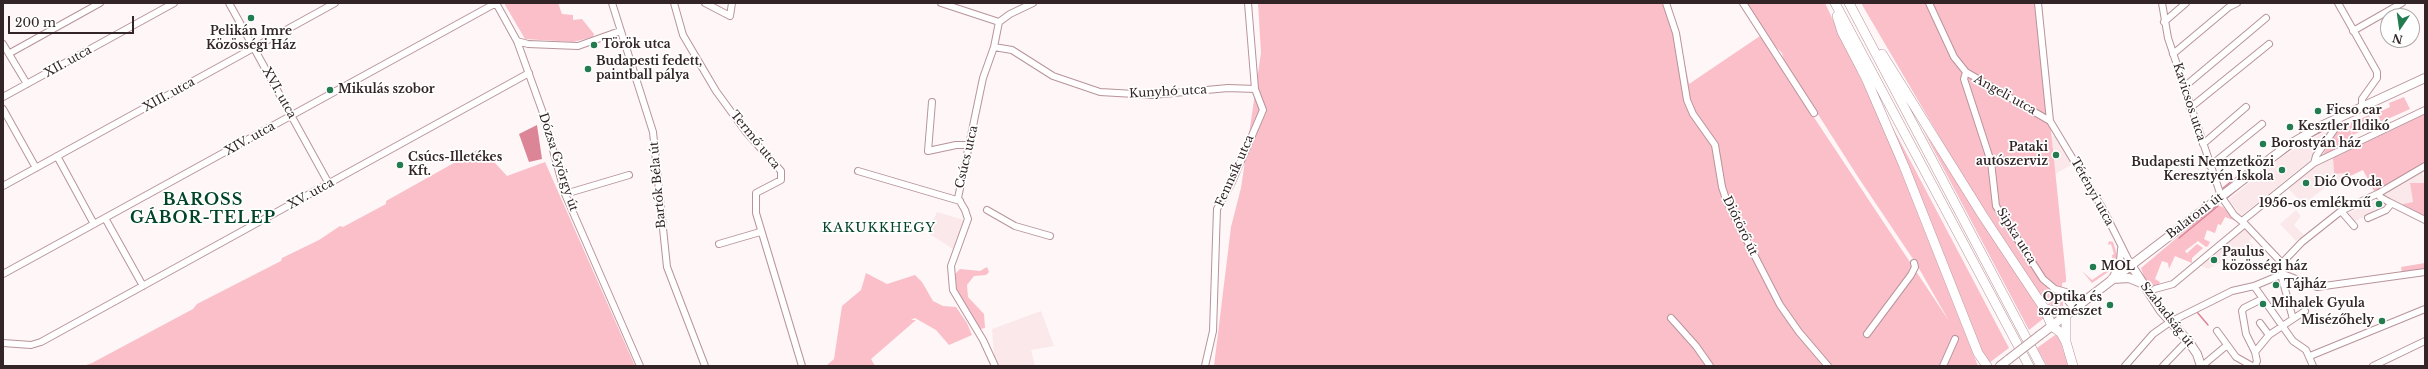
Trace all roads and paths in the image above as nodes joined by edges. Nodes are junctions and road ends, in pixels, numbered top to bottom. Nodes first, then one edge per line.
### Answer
1 (100, 3) edge
2 (174, 3) edge
3 (229, 3) edge
4 (336, 3) edge
5 (496, 3) edge
6 (612, 3) edge
7 (674, 3) edge
8 (705, 3) edge
9 (732, 3) edge
10 (941, 3) edge
11 (1033, 3) edge
12 (1248, 3) edge
13 (1666, 3) edge
14 (1743, 3) edge
15 (1834, 3) edge
16 (1849, 3) edge
17 (1929, 3) edge
18 (2038, 3) edge
19 (2162, 3) edge
20 (2186, 3) edge
21 (2237, 3) edge
22 (2338, 3) edge
23 (2402, 3) edge
24 (2266, 18) dead end
25 (998, 22) junction
26 (2164, 22) junction
27 (1861, 26) junction
28 (620, 31) junction
29 (2353, 31) junction
30 (517, 41) junction
31 (3, 44) edge
32 (2269, 44) dead end
33 (994, 47) junction
34 (254, 48) junction
35 (10, 53) junction
36 (2173, 54) junction
37 (1966, 72) junction
38 (529, 73) junction
39 (2425, 78) edge
40 (27, 84) junction
41 (2184, 87) junction
42 (1255, 89) junction
43 (3, 97) edge
44 (932, 102) dead end
45 (2246, 107) dead end
46 (2362, 107) junction
47 (2190, 108) junction
48 (3, 109) edge
49 (2425, 110) edge
50 (1814, 113) dead end
51 (291, 116) junction
52 (2332, 120) junction
53 (2050, 121) junction
54 (2262, 124) dead end
55 (2203, 144) junction
56 (969, 145) junction
57 (57, 156) junction
58 (2314, 163) junction
59 (2210, 166) junction
60 (2425, 166) edge
61 (36, 168) junction
62 (858, 171) dead end
63 (629, 175) dead end
64 (329, 184) junction
65 (3, 186) edge
66 (2379, 193) junction
67 (565, 194) junction
68 (2221, 196) junction
69 (960, 201) junction
70 (2391, 204) junction
71 (987, 210) dead end
72 (2341, 211) junction
73 (105, 218) junction
74 (2368, 218) dead end
75 (2425, 220) edge
76 (2244, 222) junction
77 (94, 224) junction
78 (2354, 226) dead end
79 (760, 232) junction
80 (1050, 236) dead end
81 (719, 244) dead end
82 (2120, 246) junction
83 (1914, 263) dead end
84 (2282, 263) junction
85 (2131, 265) junction
86 (2425, 272) edge
87 (3, 274) edge
88 (2283, 274) junction
89 (2112, 279) junction
90 (2142, 284) junction
91 (143, 286) junction
92 (2254, 286) junction
93 (2155, 289) dead end
94 (2262, 299) junction
95 (2044, 308) junction
96 (2074, 308) junction
97 (2425, 309) edge
98 (2305, 311) dead end
99 (2066, 315) junction
100 (1671, 318) dead end
101 (2292, 319) junction
102 (2170, 322) junction
103 (2260, 323) dead end
104 (2283, 324) junction
105 (2052, 326) junction
106 (2217, 331) dead end
107 (1867, 334) dead end
108 (2269, 335) junction
109 (1955, 339) dead end
110 (2188, 340) junction
111 (2425, 341) edge
112 (2066, 342) junction
113 (3, 343) edge
114 (2226, 346) junction
115 (2255, 352) junction
116 (1978, 353) junction
117 (2310, 356) junction
118 (640, 366) edge
119 (705, 366) edge
120 (802, 366) edge
121 (995, 366) edge
122 (1205, 366) edge
123 (1710, 366) edge
124 (1828, 366) edge
125 (1943, 366) edge
126 (1981, 366) edge
127 (1987, 366) edge
128 (2000, 366) edge
129 (2029, 366) edge
130 (2041, 366) edge
131 (2073, 366) edge
132 (2125, 366) edge
133 (2163, 366) edge
134 (2202, 366) edge
135 (2253, 366) edge
136 (2313, 366) edge
137 (2373, 366) edge

1 - 35 street
2 - 40 street, XII. utca
3 - 34 street, XVI. utca
4 - 34 street, XIII. utca
5 - 30 street, Dózsa György út
5 - 51 street, XIV. utca
6 - 28 street, Bartók Béla út
7 - 79 street, Termő utca
8 - 9 street
10 - 25 street
11 - 25 street
12 - 42 street, Fennsík utca
13 - 124 street, Diótörő út
14 - 50 street
15 - 116 highway
15 - 129 highway
16 - 27 highway
17 - 37 street, Angeli utca
18 - 53 street
19 - 26 street, Kavicsos utca
20 - 26 street
21 - 36 street, Kavicsos utca
22 - 29 street
23 - 29 street
24 - 41 street
25 - 33 street, Csúcs utca
26 - 36 street, Kavicsos utca
27 - 95 highway
27 - 130 highway
28 - 30 street
28 - 119 street, Bartók Béla út
29 - 46 street
30 - 38 street, Dózsa György út
31 - 35 street
32 - 47 street
33 - 42 street, Kunyhó utca
33 - 56 street, Csúcs utca
34 - 51 street, XVI. utca
34 - 57 street, XIII. utca
35 - 40 street
36 - 41 street, Kavicsos utca
37 - 53 street, Angeli utca
37 - 96 street, Sipka utca
38 - 64 street, XV. utca
38 - 67 street, Dózsa György út
39 - 46 main road, Balatoni út
40 - 43 street, XII. utca
41 - 47 street, Kavicsos utca
42 - 122 street, Fennsík utca
44 - 56 street
45 - 55 street
46 - 52 main road, Balatoni út
47 - 55 street, Kavicsos utca
48 - 61 street
49 - 58 street
51 - 64 street, XVI. utca
51 - 73 street, XIV. utca
52 - 58 street
52 - 68 main road, Balatoni út
53 - 82 street, Tétényi utca
54 - 59 street
55 - 59 street, Kavicsos utca
56 - 69 street, Csúcs utca
57 - 61 street, XIII. utca
57 - 77 street
58 - 76 street
59 - 68 street, Kavicsos utca
60 - 66 street
61 - 65 street, XIII. utca
62 - 69 street
63 - 67 street
64 - 91 street, XV. utca
66 - 70 street
66 - 72 street
67 - 118 street, Dózsa György út
68 - 76 street, Kavicsos utca
68 - 85 main road, Balatoni út
69 - 121 street, Csúcs utca
70 - 74 street
70 - 75 street
71 - 80 street
72 - 78 street
72 - 84 street
73 - 77 street, XIV. utca
73 - 91 street
76 - 84 street, Kavicsos utca
76 - 93 street
77 - 87 street, XIV. utca
79 - 81 street
79 - 120 street, Termő utca
82 - 85 street, Tétényi utca
82 - 89 street
83 - 107 street
84 - 88 street
85 - 89 main road, Balatoni út
85 - 90 main road, Szabadság út
86 - 88 street
88 - 92 street
88 - 101 street
89 - 90 main road
89 - 96 main road, Balatoni út
90 - 102 main road, Szabadság út
91 - 113 street, XV. utca
92 - 94 street
92 - 102 street
94 - 104 street
94 - 115 street
95 - 99 highway
95 - 105 highway
96 - 99 main road, Balatoni út
97 - 117 street
98 - 101 street
99 - 105 main road, Balatoni út
99 - 112 highway
100 - 123 street
101 - 104 street
102 - 110 main road, Szabadság út
102 - 132 street
103 - 108 street
104 - 108 street
104 - 117 street
105 - 112 highway
105 - 128 main road, Balatoni út, bridge
106 - 114 street
108 - 115 street
109 - 125 street
110 - 133 street
110 - 134 main road, Szabadság út
111 - 137 street
112 - 131 highway
114 - 134 street
114 - 135 street
115 - 135 street
116 - 126 highway
116 - 127 highway
117 - 136 street

